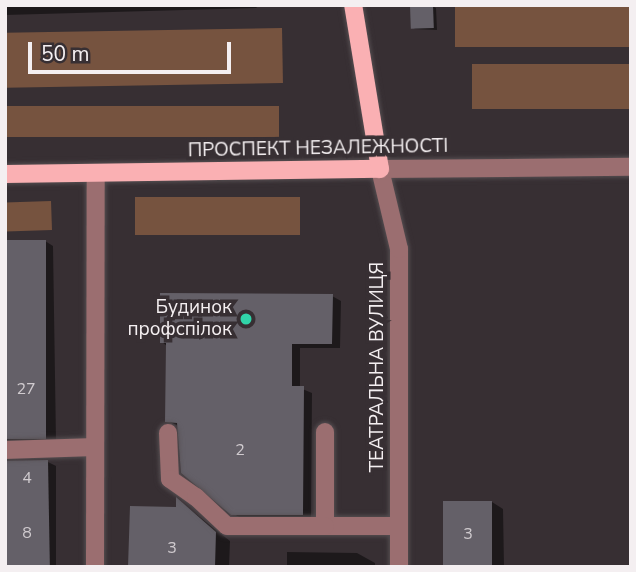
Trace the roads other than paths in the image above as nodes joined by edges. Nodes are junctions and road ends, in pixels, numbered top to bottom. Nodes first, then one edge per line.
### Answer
1 (353, 5) edge
2 (631, 166) edge
3 (380, 169) junction
4 (96, 173) junction
5 (5, 174) edge
6 (325, 432) dead end
7 (168, 433) dead end
8 (94, 447) junction
9 (5, 450) edge
10 (325, 526) junction
11 (399, 526) junction
12 (94, 567) edge
13 (399, 567) edge

1 - 3 main road
2 - 3 street, ПРОСПЕКТ НЕЗАЛЕЖНОСТІ
3 - 4 main road, ПРОСПЕКТ НЕЗАЛЕЖНОСТІ
3 - 11 street, ТЕАТРАЛЬНА ВУЛИЦЯ
4 - 5 main road, ПРОСПЕКТ НЕЗАЛЕЖНОСТІ
4 - 8 street
6 - 10 street
7 - 10 street
8 - 9 street
8 - 12 street
10 - 11 street
11 - 13 street, ТЕАТРАЛЬНА ВУЛИЦЯ

